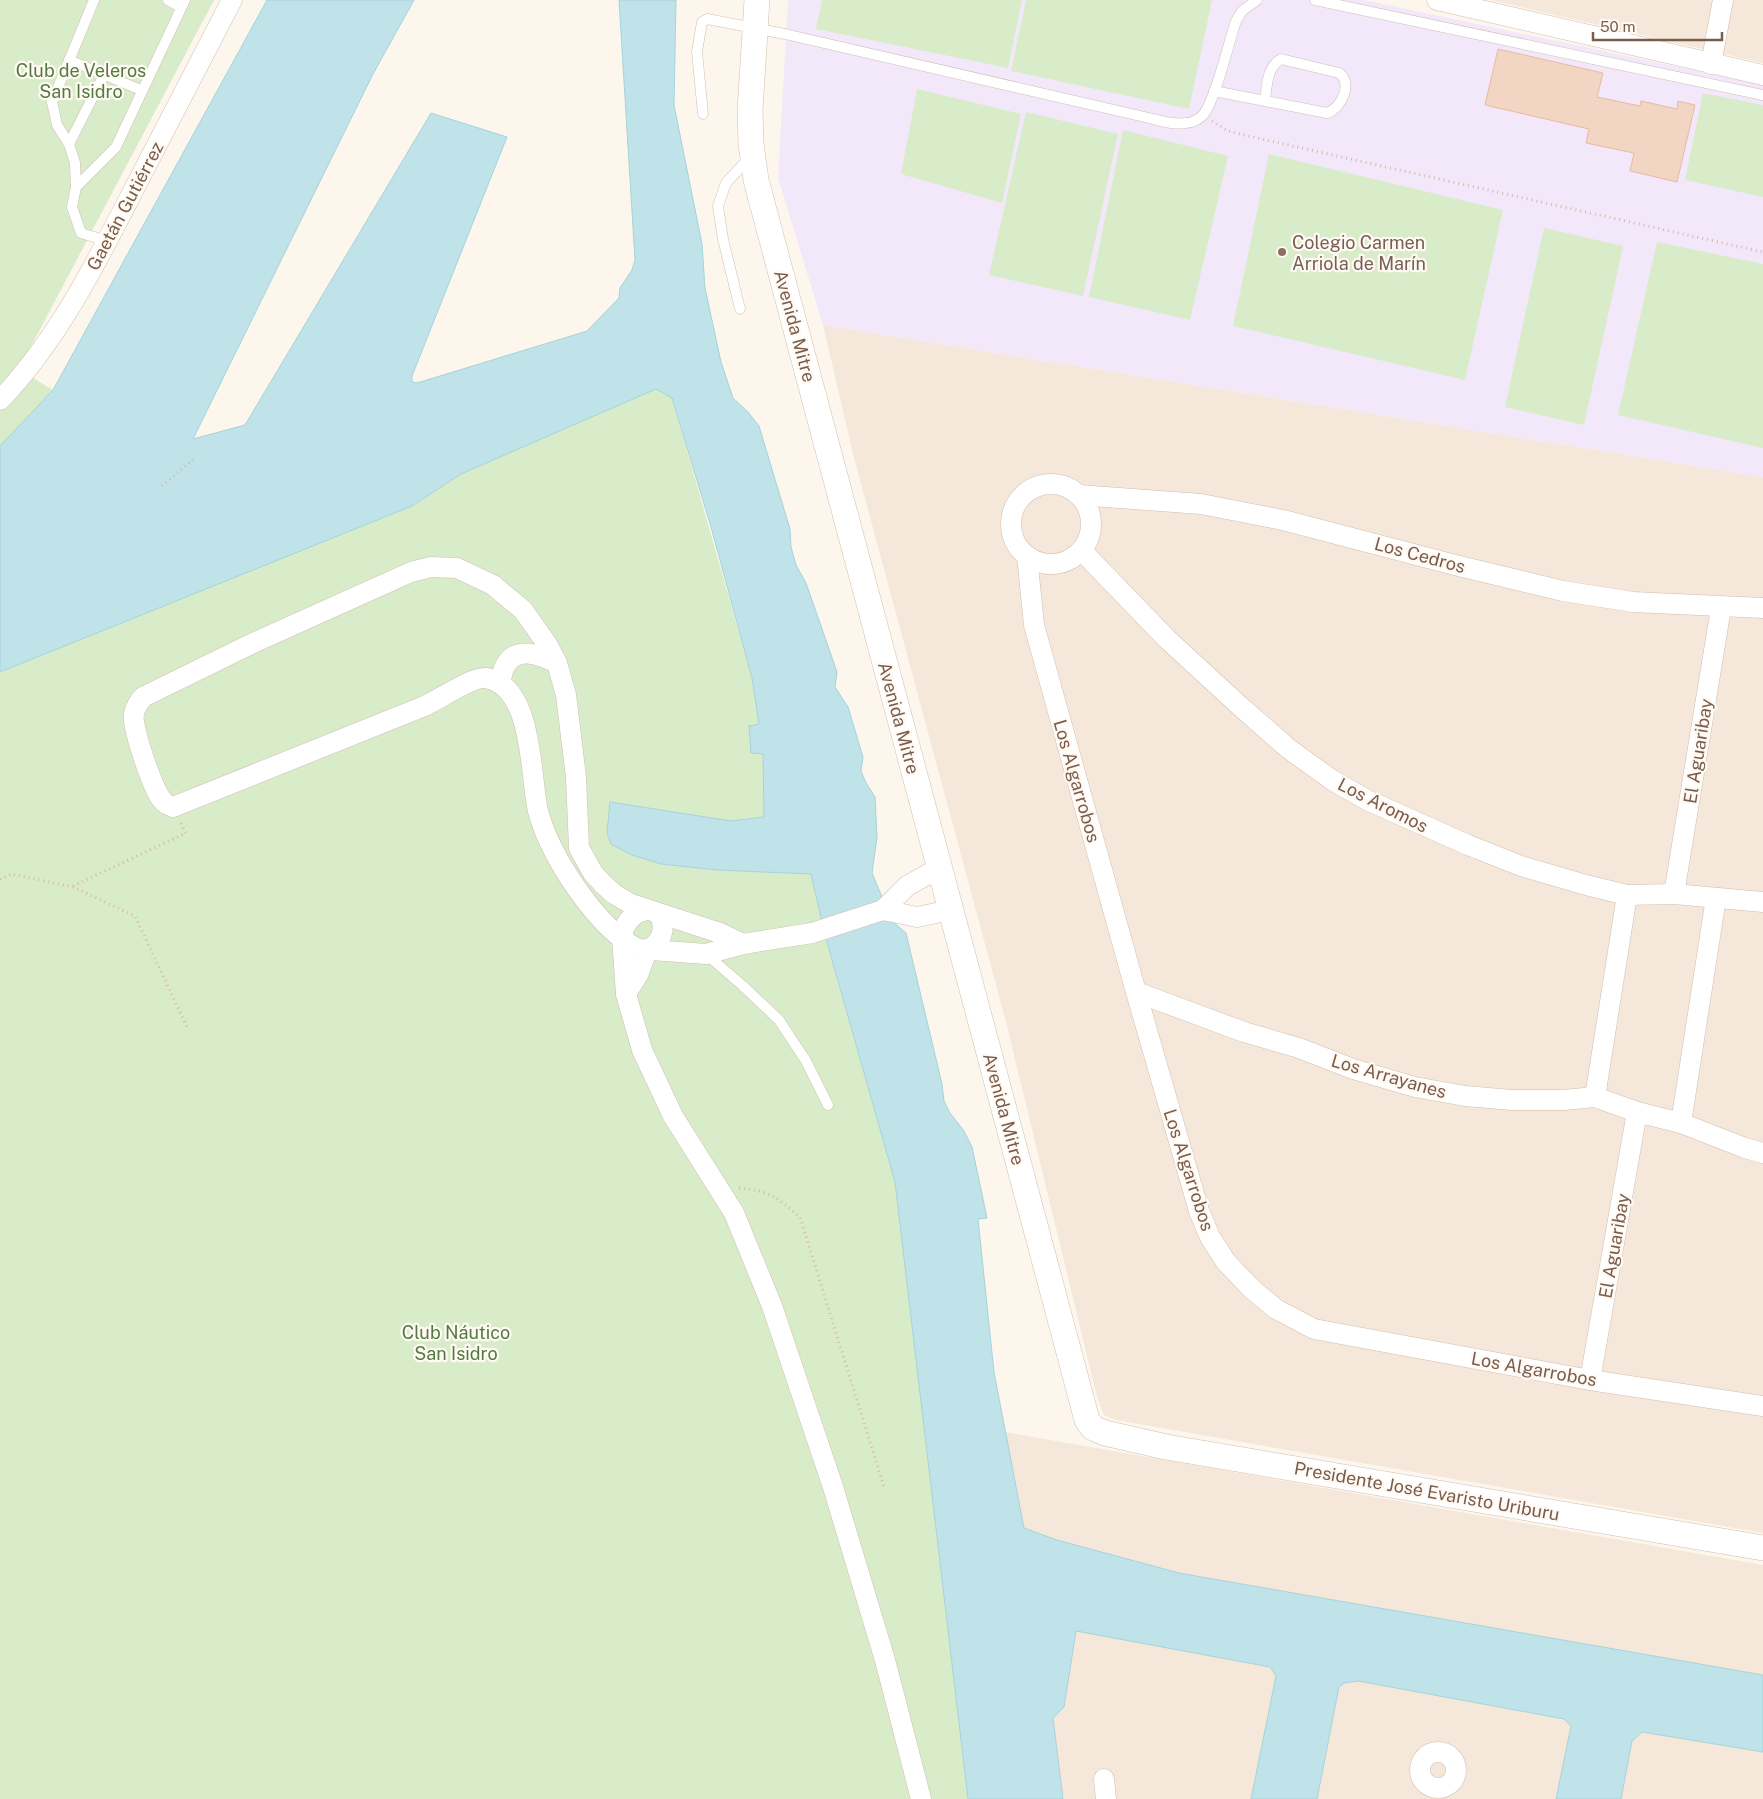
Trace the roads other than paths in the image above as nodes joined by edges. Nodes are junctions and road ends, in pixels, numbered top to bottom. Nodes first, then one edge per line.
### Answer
1 (94, 0) edge
2 (168, 0) edge
3 (232, 0) edge
4 (757, 0) edge
5 (1257, 0) edge
6 (1315, 0) edge
7 (1437, 0) edge
8 (1723, 0) edge
9 (183, 4) edge
10 (1478, 4) edge
11 (754, 27) junction
12 (69, 60) junction
13 (1711, 64) junction
14 (104, 75) junction
15 (1763, 75) edge
16 (142, 90) junction
17 (1214, 91) junction
18 (1763, 95) edge
19 (1265, 100) junction
20 (703, 114) dead end
21 (69, 144) junction
22 (752, 154) junction
23 (76, 187) junction
24 (107, 241) junction
25 (740, 309) dead end
26 (0, 400) edge
27 (1078, 495) junction
28 (1081, 550) junction
29 (1028, 556) junction
30 (1721, 608) junction
31 (1763, 608) edge
32 (557, 664) junction
33 (500, 684) junction
34 (939, 868) junction
35 (1674, 894) junction
36 (1627, 895) junction
37 (1716, 898) junction
38 (1763, 902) edge
39 (951, 910) junction
40 (880, 911) junction
41 (653, 912) junction
42 (622, 937) junction
43 (743, 944) junction
44 (647, 950) junction
45 (706, 954) junction
46 (1136, 992) junction
47 (626, 994) junction
48 (1595, 1097) junction
49 (828, 1105) dead end
50 (1638, 1112) junction
51 (1681, 1124) junction
52 (1763, 1153) edge
53 (1590, 1380) junction
54 (1763, 1406) edge
55 (1093, 1428) joint
56 (1763, 1548) edge
57 (1104, 1779) dead end
58 (921, 1799) edge
59 (1106, 1799) edge

1 - 12 lane
2 - 9 lane
3 - 24 street, Gaetán Gutiérrez
4 - 11 street, Avenida Mitre
5 - 17 lane
6 - 18 lane
7 - 10 street
8 - 13 street
9 - 16 lane
10 - 13 street
11 - 17 lane
11 - 20 lane
11 - 22 street, Avenida Mitre
12 - 14 lane
12 - 21 lane
13 - 15 street
14 - 16 lane
14 - 21 lane
16 - 23 lane
17 - 19 lane
19 - 19 lane
21 - 23 lane
22 - 25 lane
22 - 34 street, Avenida Mitre
23 - 24 lane
24 - 26 street, Gaetán Gutiérrez
27 - 28 street
27 - 29 street, Los Cedros
27 - 30 street, Los Cedros
28 - 29 street
28 - 36 street, Los Aromos
29 - 46 street, Los Algarrobos
30 - 31 street, Los Cedros
30 - 35 street, El Aguaribay
32 - 33 street
32 - 33 street
32 - 41 street
33 - 42 street
34 - 39 street, Avenida Mitre
34 - 40 street
35 - 36 street, Los Aromos
35 - 37 street, Los Aromos
36 - 48 street
37 - 38 street, Los Aromos
37 - 51 street
39 - 40 street
39 - 55 street, Avenida Mitre
40 - 43 street
41 - 42 street
41 - 43 street
41 - 44 street
42 - 44 street
42 - 47 street
43 - 45 street
44 - 45 street
44 - 47 street
45 - 49 lane
46 - 48 street, Los Arrayanes
46 - 53 street, Los Algarrobos
47 - 58 street
48 - 50 street, Los Arrayanes
50 - 51 street, Los Arrayanes
50 - 53 street, El Aguaribay
51 - 52 street, Los Arrayanes
53 - 54 street, Los Algarrobos
55 - 56 street, Presidente José Evaristo Uriburu
57 - 59 street

